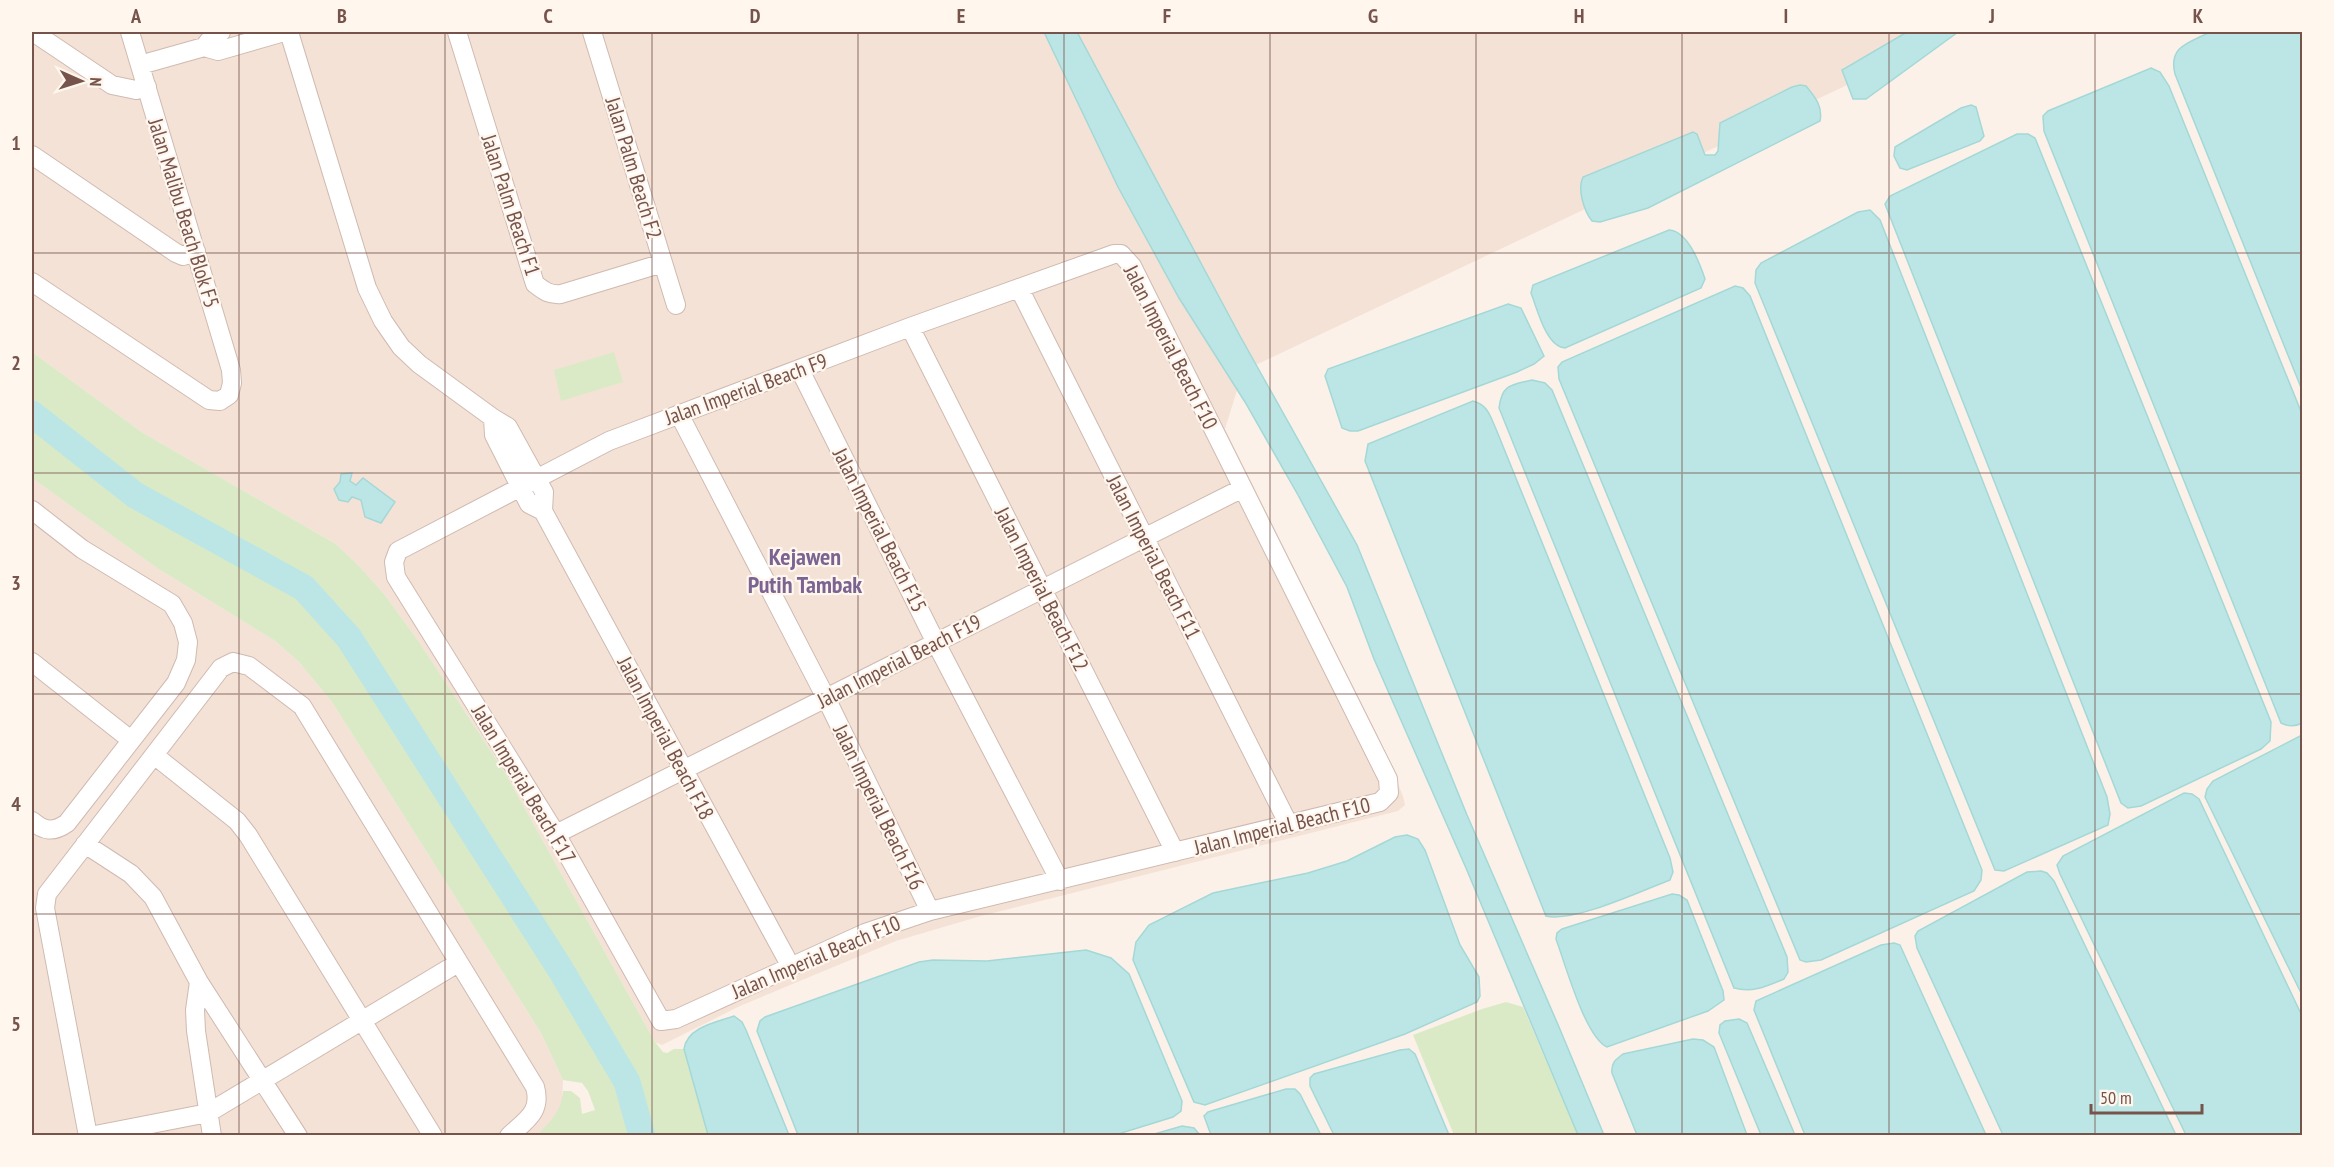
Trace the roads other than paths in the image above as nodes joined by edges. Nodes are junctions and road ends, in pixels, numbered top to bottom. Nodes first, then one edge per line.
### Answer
1 (33, 32) edge
2 (130, 32) edge
3 (220, 32) edge
4 (284, 32) edge
5 (289, 32) edge
6 (457, 32) edge
7 (592, 32) edge
8 (204, 47) junction
9 (140, 65) junction
10 (147, 87) junction
11 (32, 155) edge
12 (196, 251) junction
13 (1108, 255) joint
14 (663, 263) junction
15 (32, 282) edge
16 (1019, 288) junction
17 (676, 305) dead end
18 (910, 327) junction
19 (800, 370) junction
20 (679, 414) junction
21 (493, 418) junction
22 (537, 478) junction
23 (520, 488) junction
24 (1243, 488) junction
25 (32, 510) edge
26 (543, 510) junction
27 (1145, 538) junction
28 (398, 552) joint
29 (1042, 589) junction
30 (936, 643) junction
31 (32, 662) edge
32 (826, 698) junction
33 (131, 740) junction
34 (154, 755) junction
35 (683, 770) junction
36 (32, 821) edge
37 (1289, 825) junction
38 (556, 834) junction
39 (85, 844) junction
40 (1175, 852) junction
41 (1060, 881) junction
42 (930, 911) junction
43 (458, 963) junction
44 (790, 965) junction
45 (199, 982) junction
46 (657, 1017) joint
47 (363, 1021) junction
48 (264, 1080) junction
49 (208, 1113) junction
50 (89, 1136) edge
51 (212, 1136) edge
52 (298, 1136) edge
53 (433, 1136) edge
54 (509, 1136) edge

1 - 10 street
2 - 9 street, Jalan Malibu Beach Blok F5
3 - 8 street
4 - 8 street
5 - 21 street
6 - 14 street, Jalan Palm Beach F1
7 - 14 street, Jalan Palm Beach F2
8 - 9 street
9 - 10 street, Jalan Malibu Beach Blok F5
10 - 12 street, Jalan Malibu Beach Blok F5
11 - 12 street
12 - 15 street, Jalan Malibu Beach Blok F5
13 - 16 street, Jalan Imperial Beach F9
13 - 24 street, Jalan Imperial Beach F10
14 - 17 street, Jalan Palm Beach F2
16 - 18 street, Jalan Imperial Beach F9
16 - 27 street, Jalan Imperial Beach F11
18 - 19 street, Jalan Imperial Beach F9
18 - 29 street, Jalan Imperial Beach F12
19 - 20 street, Jalan Imperial Beach F9
19 - 30 street, Jalan Imperial Beach F15
20 - 22 street, Jalan Imperial Beach F9
20 - 32 street, Jalan Imperial Beach F16
21 - 22 street
21 - 23 street
22 - 23 street, Jalan Imperial Beach F9
22 - 26 street
23 - 26 street
23 - 28 street, Jalan Imperial Beach F9
24 - 27 street, Jalan Imperial Beach F19
24 - 37 street, Jalan Imperial Beach F10
25 - 33 street
26 - 35 street, Jalan Imperial Beach F18
27 - 29 street, Jalan Imperial Beach F19
27 - 37 street, Jalan Imperial Beach F11
28 - 38 street, Jalan Imperial Beach F17
29 - 30 street, Jalan Imperial Beach F19
29 - 40 street, Jalan Imperial Beach F12
30 - 32 street, Jalan Imperial Beach F19
30 - 41 street, Jalan Imperial Beach F15
31 - 33 street
32 - 35 street, Jalan Imperial Beach F19
32 - 42 street, Jalan Imperial Beach F16
33 - 36 street
34 - 39 street
34 - 43 street
34 - 47 street
35 - 38 street, Jalan Imperial Beach F19
35 - 44 street, Jalan Imperial Beach F18
37 - 40 street, Jalan Imperial Beach F10
38 - 46 street, Jalan Imperial Beach F17
39 - 45 street
39 - 50 street
40 - 41 street, Jalan Imperial Beach F10
41 - 42 street, Jalan Imperial Beach F10
42 - 44 street, Jalan Imperial Beach F10
43 - 47 street
43 - 54 street
44 - 46 street, Jalan Imperial Beach F10
45 - 48 street
45 - 49 street
47 - 48 street
47 - 53 street
48 - 49 street
48 - 52 street
49 - 50 street
49 - 51 street

